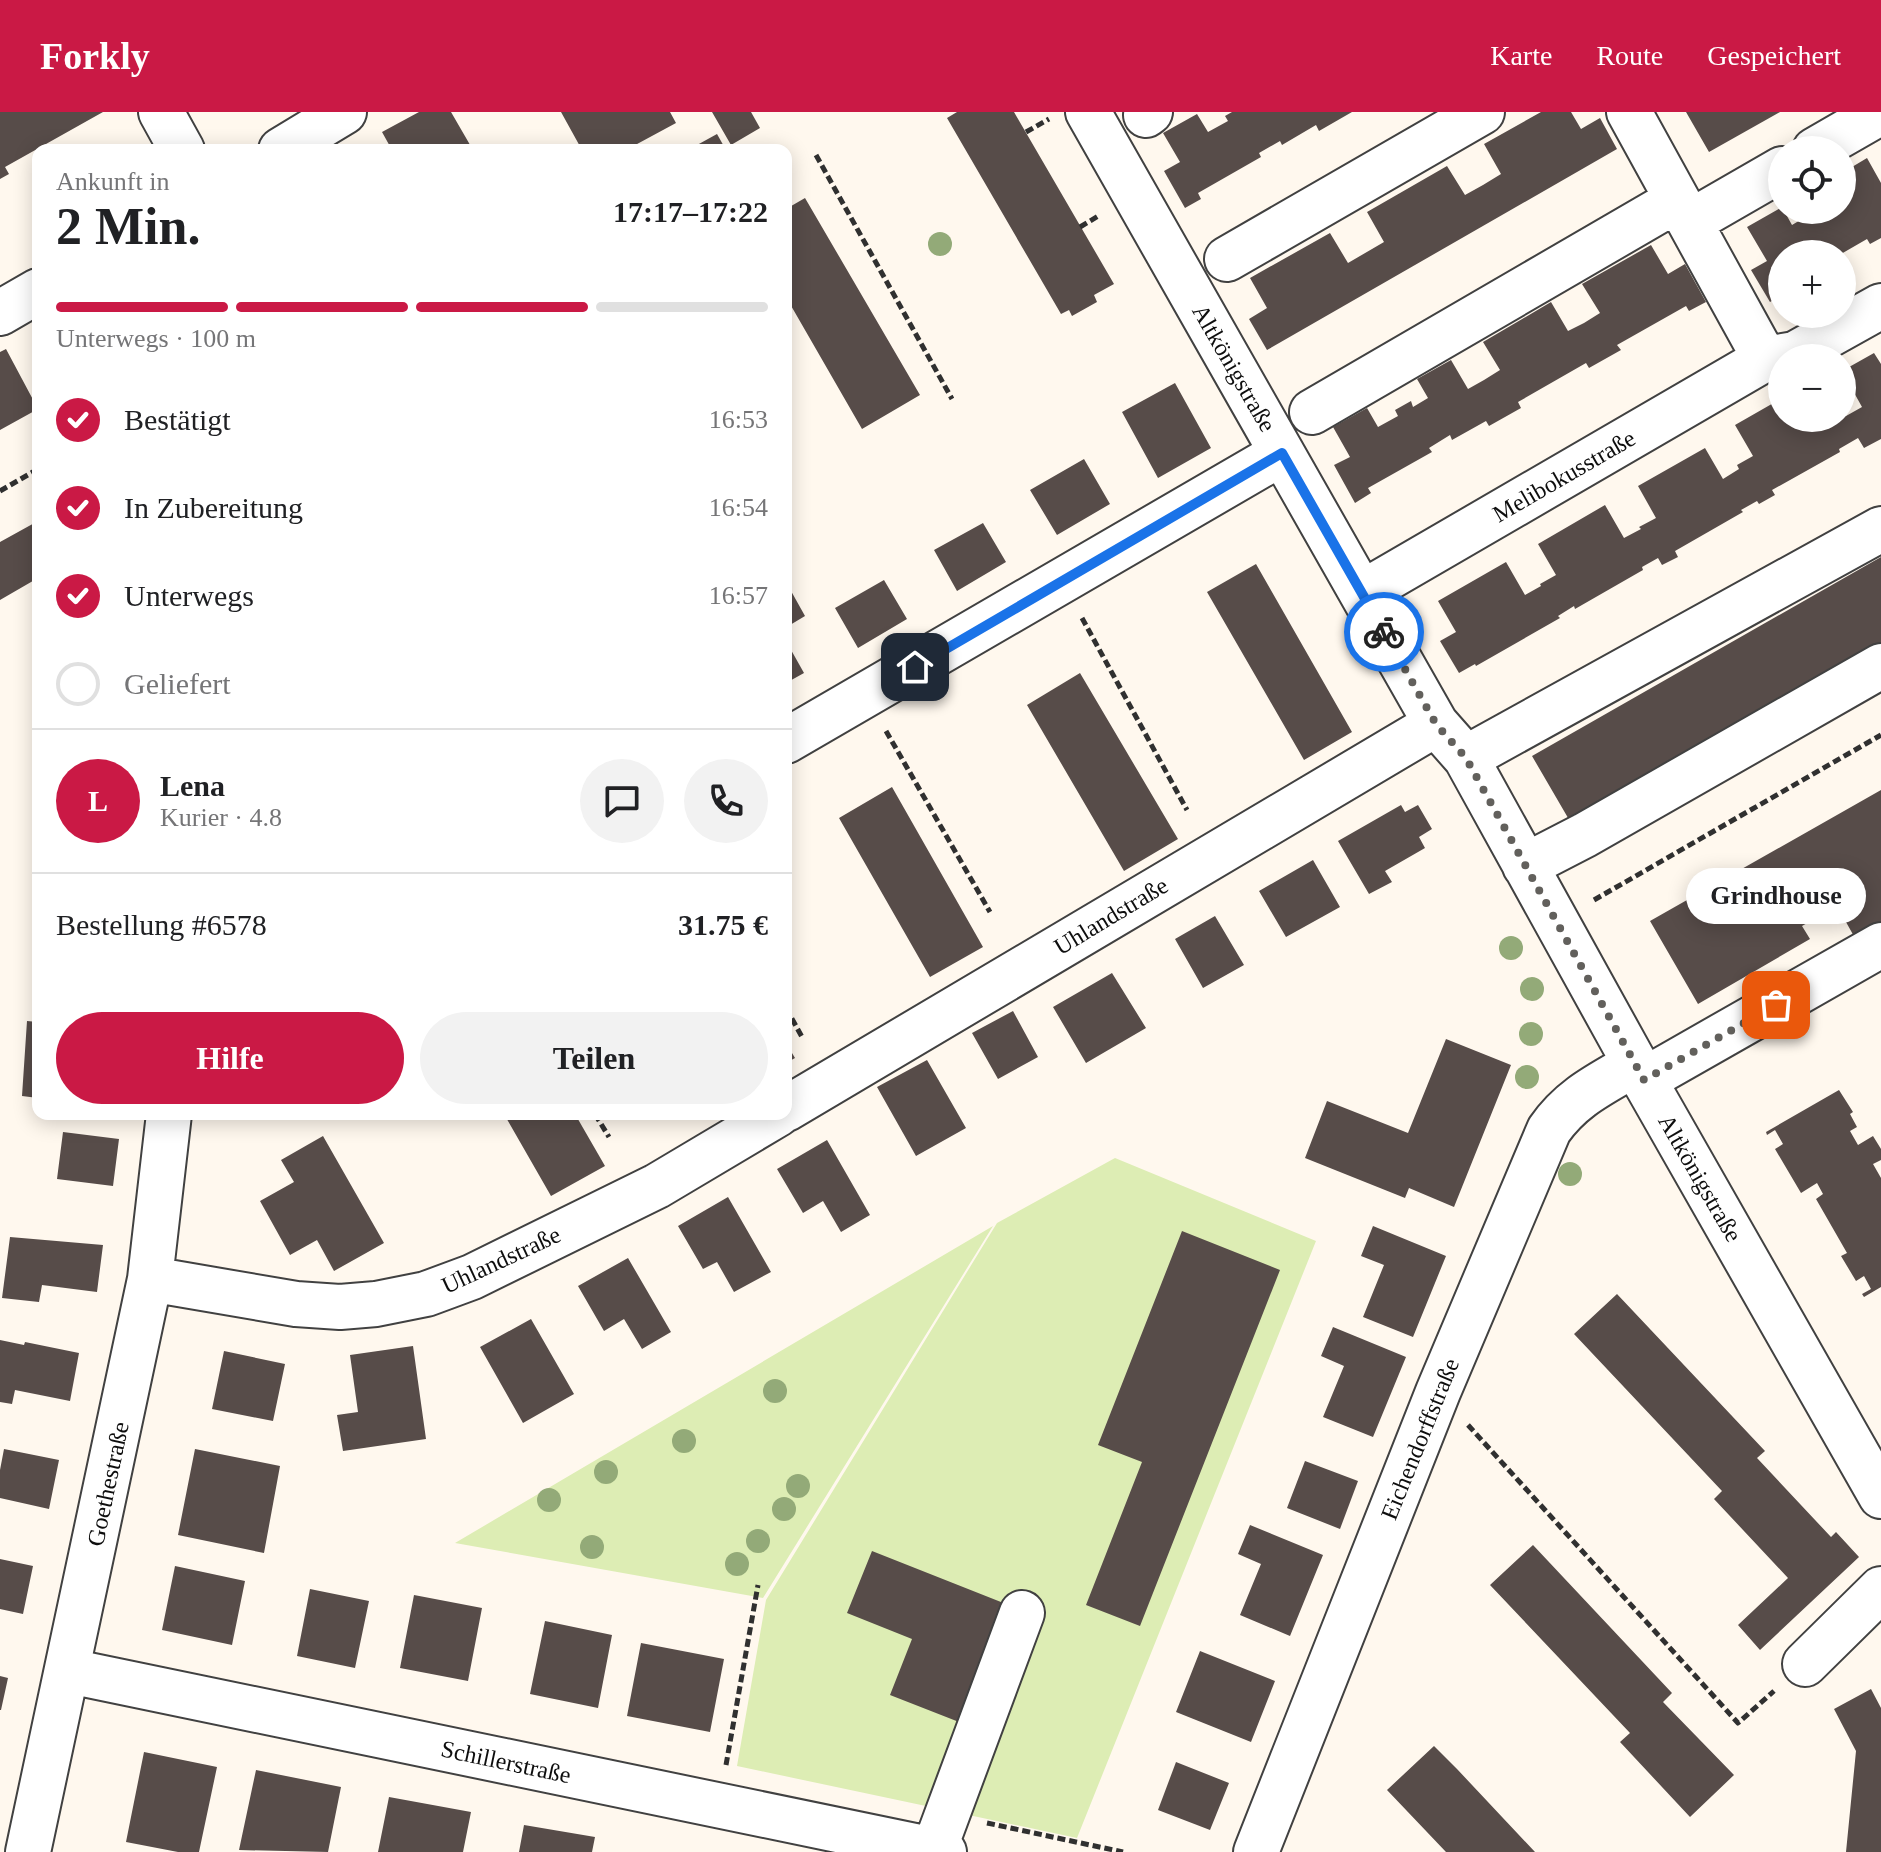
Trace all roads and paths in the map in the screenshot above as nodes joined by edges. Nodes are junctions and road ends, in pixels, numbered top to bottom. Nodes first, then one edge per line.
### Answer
1 (161, 112) edge
2 (344, 112) edge
3 (1482, 112) edge
4 (1629, 112) edge
5 (1881, 112) edge
6 (1074, 113) edge
7 (1026, 132) dead end
8 (1839, 136) edge
9 (179, 144) edge
10 (291, 144) edge
11 (816, 155) dead end
12 (1768, 175) edge
13 (1683, 211) junction
14 (1227, 259) dead end
15 (32, 294) edge
16 (1881, 306) edge
17 (0, 313) edge
18 (1765, 359) junction
19 (952, 399) dead end
20 (1312, 412) dead end
21 (1282, 453) junction
22 (32, 472) edge
23 (0, 491) edge
24 (1881, 529) edge
25 (1062, 582) junction
26 (1362, 593) junction
27 (1881, 666) edge
28 (866, 695) junction
29 (1436, 724) junction
30 (1881, 735) edge
31 (792, 738) edge
32 (1466, 758) junction
33 (1187, 810) dead end
34 (1525, 866) junction
35 (990, 912) dead end
36 (1556, 922) junction
37 (1881, 945) edge
38 (792, 1019) edge
39 (802, 1037) dead end
40 (1639, 1072) junction
41 (792, 1105) edge
42 (168, 1120) edge
43 (599, 1120) edge
44 (768, 1120) edge
45 (609, 1137) dead end
46 (150, 1279) junction
47 (1438, 1392) junction
48 (1881, 1496) edge
49 (758, 1585) dead end
50 (1881, 1589) edge
51 (1022, 1613) dead end
52 (1805, 1664) joint
53 (69, 1671) junction
54 (719, 1806) junction
55 (939, 1851) edge
56 (28, 1852) edge
57 (1256, 1852) edge

1 - 9 street
2 - 10 street
3 - 14 street
4 - 13 street
5 - 8 street
6 - 7 path
6 - 21 street, Altkönigstraße
11 - 19 path
12 - 13 street
13 - 18 street
13 - 20 street
15 - 17 street
16 - 18 street, Melibokusstraße
18 - 26 street, Melibokusstraße
21 - 25 street
21 - 26 street, Altkönigstraße
22 - 23 path
24 - 32 street
25 - 28 street
25 - 33 path
26 - 29 street, Altkönigstraße
27 - 34 street
28 - 31 street
28 - 35 path
29 - 32 street, Altkönigstraße
29 - 41 street, Uhlandstraße
30 - 36 path
32 - 34 street, Altkönigstraße
34 - 36 street, Altkönigstraße
36 - 40 street, Altkönigstraße
37 - 40 street, Eichendorffstraße
38 - 39 path
40 - 47 street, Eichendorffstraße
40 - 48 street, Altkönigstraße
42 - 46 street, Goethestraße
43 - 45 path
44 - 46 street, Uhlandstraße
46 - 53 street, Goethestraße
47 - 52 path
47 - 57 street, Eichendorffstraße
49 - 54 path
50 - 52 street
51 - 55 street
53 - 54 street, Schillerstraße
53 - 56 street, Goethestraße
54 - 55 street, Schillerstraße

